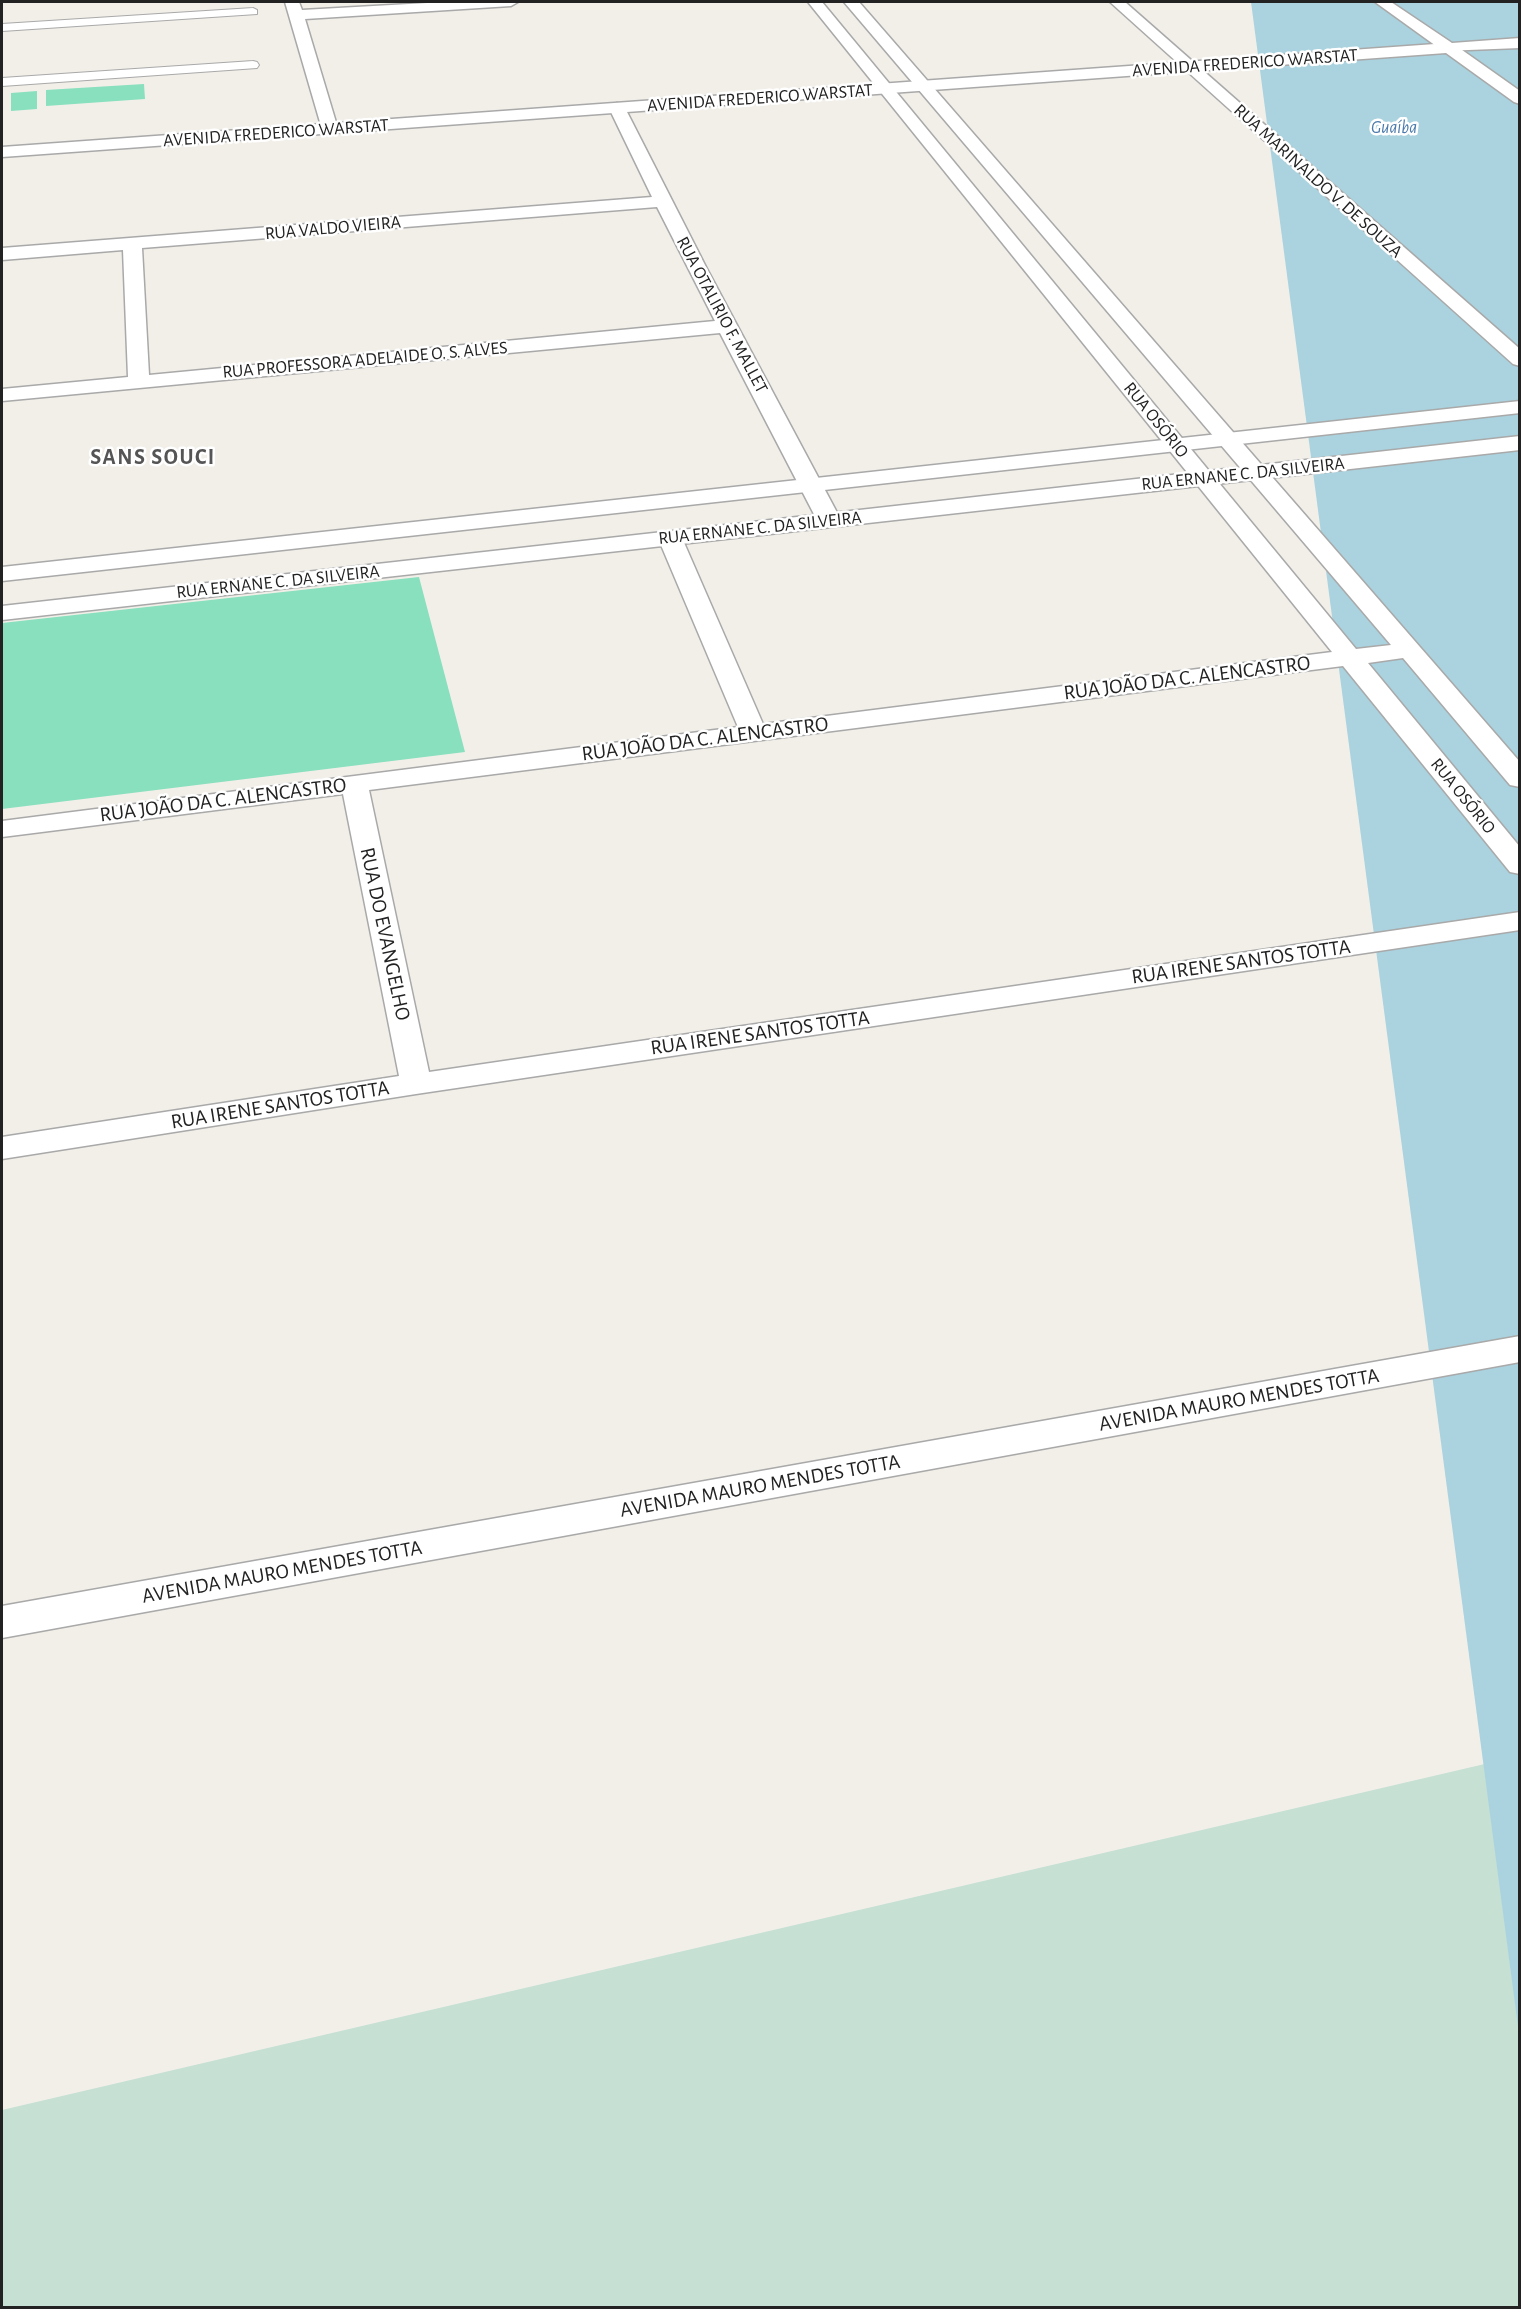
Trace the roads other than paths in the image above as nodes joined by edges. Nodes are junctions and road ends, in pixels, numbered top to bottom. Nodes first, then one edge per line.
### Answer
1 (511, 2) edge
2 (814, 2) edge
3 (851, 2) edge
4 (1117, 2) edge
5 (1382, 2) edge
6 (294, 8) edge
7 (253, 12) dead end
8 (2, 28) edge
9 (874, 28) junction
10 (839, 31) junction
11 (1520, 43) edge
12 (1449, 48) junction
13 (253, 65) dead end
14 (1191, 67) junction
15 (2, 82) edge
16 (923, 86) junction
17 (886, 89) junction
18 (1520, 99) edge
19 (617, 108) junction
20 (330, 129) junction
21 (2, 152) edge
22 (1004, 180) junction
23 (963, 184) junction
24 (664, 201) junction
25 (132, 244) junction
26 (2, 254) edge
27 (728, 326) junction
28 (1520, 360) edge
29 (139, 382) junction
30 (2, 395) edge
31 (1520, 407) edge
32 (1227, 439) junction
33 (1520, 442) edge
34 (1176, 444) junction
35 (1256, 472) junction
36 (1203, 478) junction
37 (811, 485) junction
38 (829, 520) junction
39 (670, 538) junction
40 (2, 574) edge
41 (2, 613) edge
42 (1409, 650) junction
43 (1349, 657) junction
44 (754, 733) junction
45 (1520, 779) edge
46 (354, 783) junction
47 (2, 829) edge
48 (1520, 866) edge
49 (1520, 921) edge
50 (416, 1084) junction
51 (2, 1148) edge
52 (1520, 1349) edge
53 (2, 1622) edge

1 - 6 street
2 - 10 street, RUA OSÓRIO
3 - 9 street, RUA OSÓRIO
4 - 14 street, RUA MARINALDO V. DE SOUZA
5 - 12 street
6 - 20 street
7 - 8 lane
9 - 10 street
9 - 16 street, RUA OSÓRIO
10 - 17 street, RUA OSÓRIO
11 - 12 street, AVENIDA FREDERICO WARSTAT
12 - 14 street, AVENIDA FREDERICO WARSTAT
12 - 18 street
13 - 15 lane
14 - 16 street, AVENIDA FREDERICO WARSTAT
14 - 28 street, RUA MARINALDO V. DE SOUZA
16 - 17 street, AVENIDA FREDERICO WARSTAT
16 - 22 street, RUA OSÓRIO
17 - 19 street, AVENIDA FREDERICO WARSTAT
17 - 23 street, RUA OSÓRIO
19 - 20 street, AVENIDA FREDERICO WARSTAT
19 - 24 street, RUA OTALIRIO F. MALLET
20 - 21 street, AVENIDA FREDERICO WARSTAT
22 - 23 street
22 - 32 street, RUA OSÓRIO
23 - 34 street, RUA OSÓRIO
24 - 25 street, RUA VALDO VIEIRA
24 - 27 street, RUA OTALIRIO F. MALLET
25 - 26 street, RUA VALDO VIEIRA
25 - 29 street
27 - 29 street, RUA PROFESSORA ADELAIDE O. S. ALVES
27 - 37 street, RUA OTALIRIO F. MALLET
29 - 30 street, RUA PROFESSORA ADELAIDE O. S. ALVES
31 - 32 street, RUA ERNANE C. DA SILVEIRA
32 - 34 street, RUA ERNANE C. DA SILVEIRA
32 - 35 street, RUA OSÓRIO
33 - 35 street, RUA ERNANE C. DA SILVEIRA
34 - 36 street, RUA OSÓRIO
34 - 37 street, RUA ERNANE C. DA SILVEIRA
35 - 36 street, RUA ERNANE C. DA SILVEIRA
35 - 42 street, RUA OSÓRIO
36 - 38 street, RUA ERNANE C. DA SILVEIRA
36 - 43 street, RUA OSÓRIO
37 - 38 street, RUA OTALIRIO F. MALLET
37 - 40 street, RUA ERNANE C. DA SILVEIRA
38 - 39 street, RUA ERNANE C. DA SILVEIRA
39 - 41 street, RUA ERNANE C. DA SILVEIRA
39 - 44 street
42 - 43 street, RUA JOÃO DA C. ALENCASTRO
42 - 45 street, RUA OSÓRIO
43 - 44 street, RUA JOÃO DA C. ALENCASTRO
43 - 48 street, RUA OSÓRIO
44 - 46 street, RUA JOÃO DA C. ALENCASTRO
46 - 47 street, RUA JOÃO DA C. ALENCASTRO
46 - 50 street, RUA DO EVANGELHO
49 - 50 street, RUA IRENE SANTOS TOTTA
50 - 51 street, RUA IRENE SANTOS TOTTA
52 - 53 street, AVENIDA MAURO MENDES TOTTA

